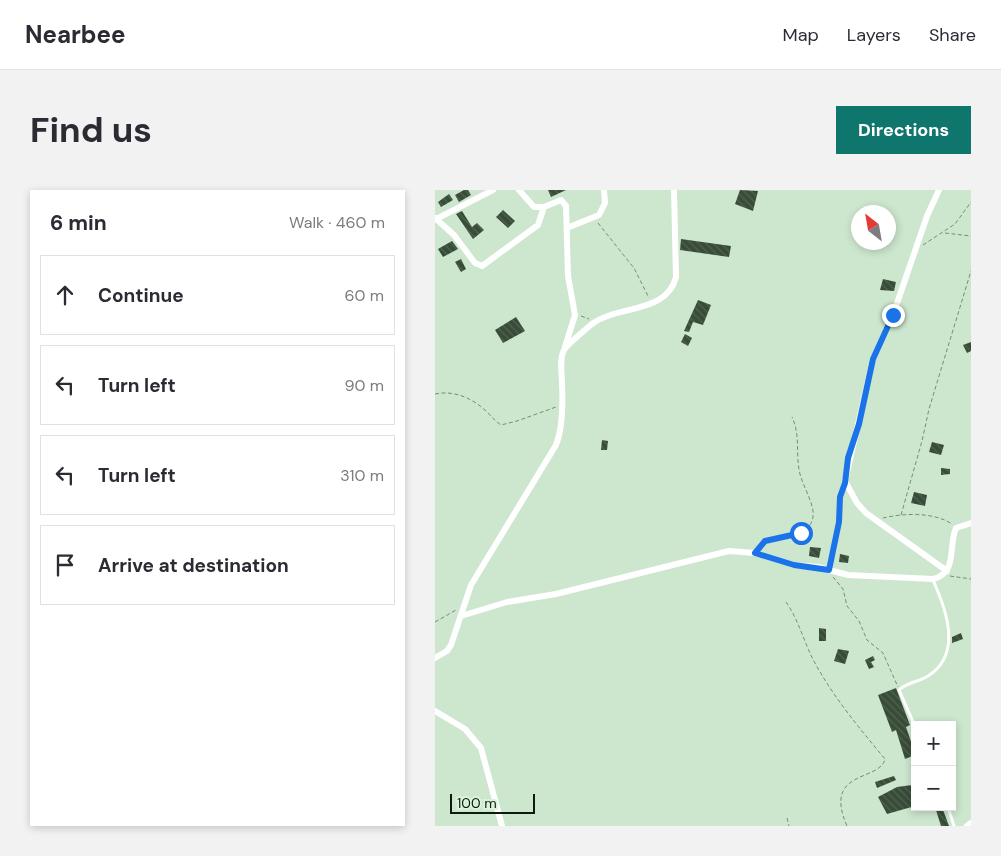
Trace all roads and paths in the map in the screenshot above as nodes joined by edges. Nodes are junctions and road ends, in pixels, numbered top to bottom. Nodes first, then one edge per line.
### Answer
1 (493, 190) edge
2 (519, 190) edge
3 (604, 190) edge
4 (674, 190) edge
5 (939, 190) edge
6 (971, 202) edge
7 (543, 208) junction
8 (435, 218) edge
9 (594, 218) junction
10 (567, 228) junction
11 (943, 233) junction
12 (971, 236) edge
13 (916, 250) junction
14 (971, 271) edge
15 (651, 303) junction
16 (575, 315) junction
17 (596, 321) junction
18 (565, 349) junction
19 (435, 394) edge
20 (562, 405) junction
21 (792, 417) dead end
22 (845, 483) junction
23 (901, 514) junction
24 (877, 519) junction
25 (971, 522) edge
26 (956, 528) junction
27 (755, 553) junction
28 (829, 570) junction
29 (945, 573) junction
30 (933, 579) junction
31 (971, 579) edge
32 (786, 602) dead end
33 (465, 604) junction
34 (461, 616) junction
35 (435, 617) edge
36 (438, 620) junction
37 (435, 622) edge
38 (435, 658) edge
39 (899, 690) junction
40 (435, 710) edge
41 (913, 721) edge
42 (949, 811) edge
43 (787, 818) dead end
44 (971, 823) edge
45 (502, 826) edge
46 (789, 826) edge
47 (847, 826) edge
48 (954, 826) edge
49 (967, 826) edge

1 - 8 street
2 - 7 street
3 - 9 street
4 - 15 street
5 - 13 street
6 - 11 path
7 - 8 street
7 - 10 street
9 - 10 street
9 - 15 path
10 - 16 street
11 - 12 path
11 - 13 path
13 - 22 street
14 - 23 path
15 - 17 street
16 - 17 path
16 - 18 street
17 - 18 street
18 - 20 street
19 - 20 path
20 - 33 street
21 - 27 path
22 - 24 street
22 - 28 path
23 - 24 path
23 - 26 path
24 - 29 street
25 - 26 street
26 - 29 street
27 - 28 street
27 - 34 street
28 - 30 street
28 - 39 path
29 - 30 street
29 - 31 path
30 - 39 lane
32 - 47 path
33 - 34 street
33 - 36 path
34 - 38 street
35 - 36 path
36 - 37 path
39 - 41 lane
40 - 45 street
42 - 48 lane
43 - 46 path
44 - 49 street

